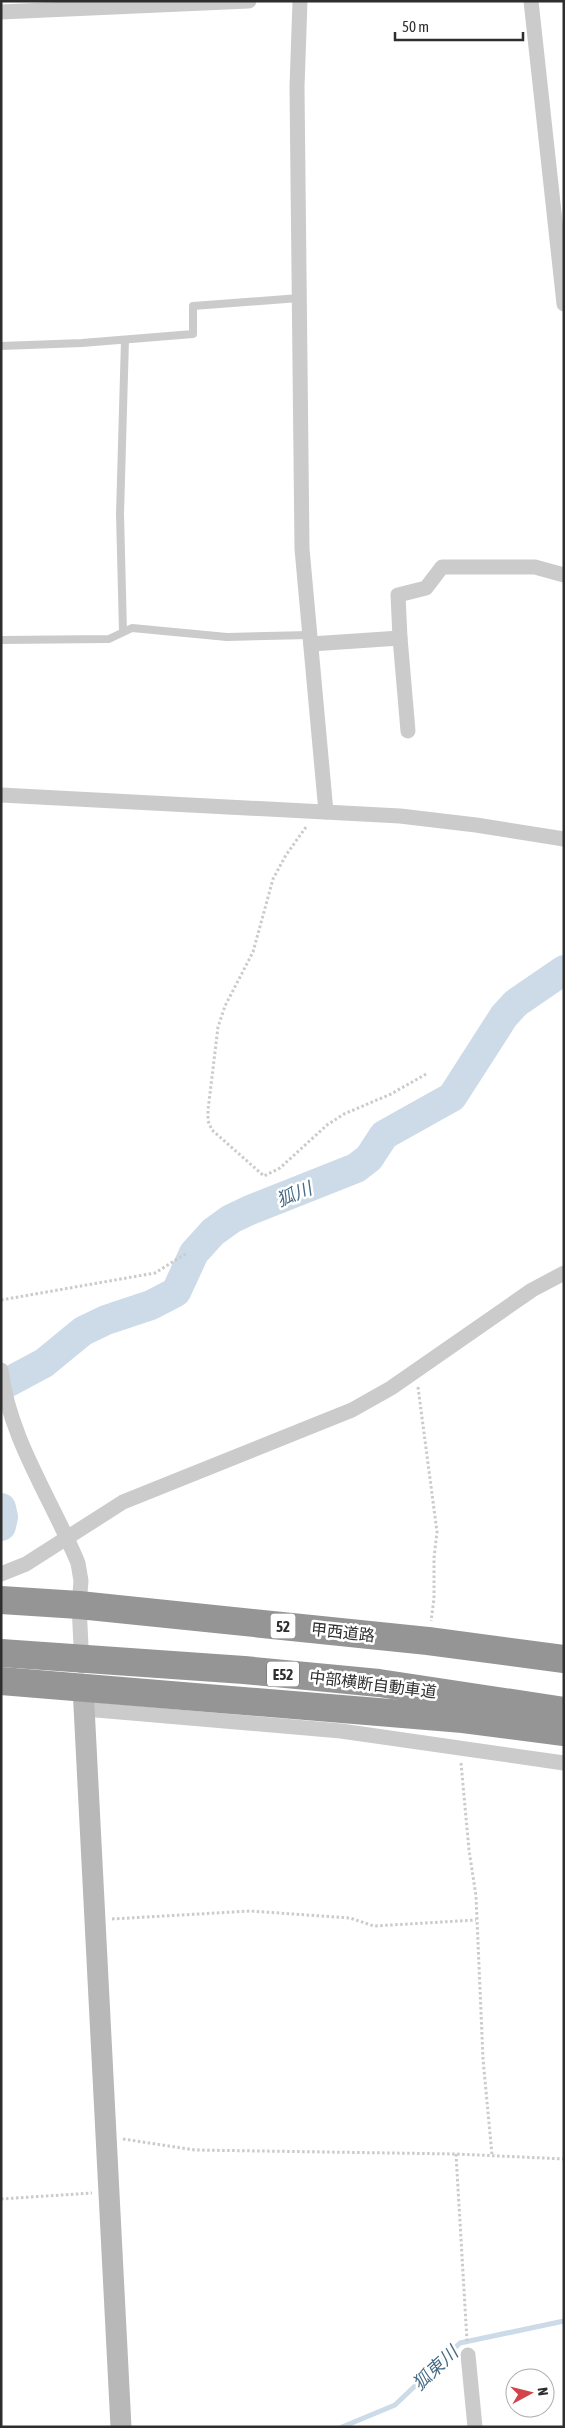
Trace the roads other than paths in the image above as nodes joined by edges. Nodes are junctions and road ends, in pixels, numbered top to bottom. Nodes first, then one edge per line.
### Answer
1 (249, 1) edge
2 (300, 1) edge
3 (531, 1) edge
4 (178, 3) edge
5 (1, 12) edge
6 (561, 263) edge
7 (299, 298) junction
8 (564, 304) edge
9 (125, 340) junction
10 (1, 346) edge
11 (564, 575) edge
12 (123, 632) junction
13 (400, 638) junction
14 (311, 639) junction
15 (1, 640) edge
16 (408, 730) dead end
17 (1, 795) edge
18 (321, 812) junction
19 (564, 840) edge
20 (564, 1273) edge
21 (1, 1370) edge
22 (67, 1536) junction
23 (1, 1574) edge
24 (1, 1600) edge
25 (79, 1605) junction
26 (1, 1653) edge
27 (564, 1659) edge
28 (1, 1681) edge
29 (84, 1698) junction
30 (564, 1711) edge
31 (564, 1732) edge
32 (564, 1762) edge
33 (468, 2355) dead end
34 (121, 2427) edge
35 (474, 2427) edge

1 - 4 street
2 - 7 street
3 - 6 street
4 - 5 street
6 - 8 street
7 - 9 lane
7 - 14 street
9 - 10 lane
9 - 12 lane
11 - 13 street
12 - 14 lane
12 - 15 lane
13 - 14 street
13 - 16 street
14 - 18 street
17 - 18 street
18 - 19 street
20 - 22 street
21 - 22 street
22 - 23 street
22 - 25 street
24 - 25 highway, 甲西道路 / 52
25 - 27 highway, 甲西道路 / 52
25 - 29 street
26 - 30 highway, 中部横断自動車道 / E52, bridge
28 - 29 highway
29 - 31 highway
29 - 32 street
29 - 34 street
33 - 35 street

